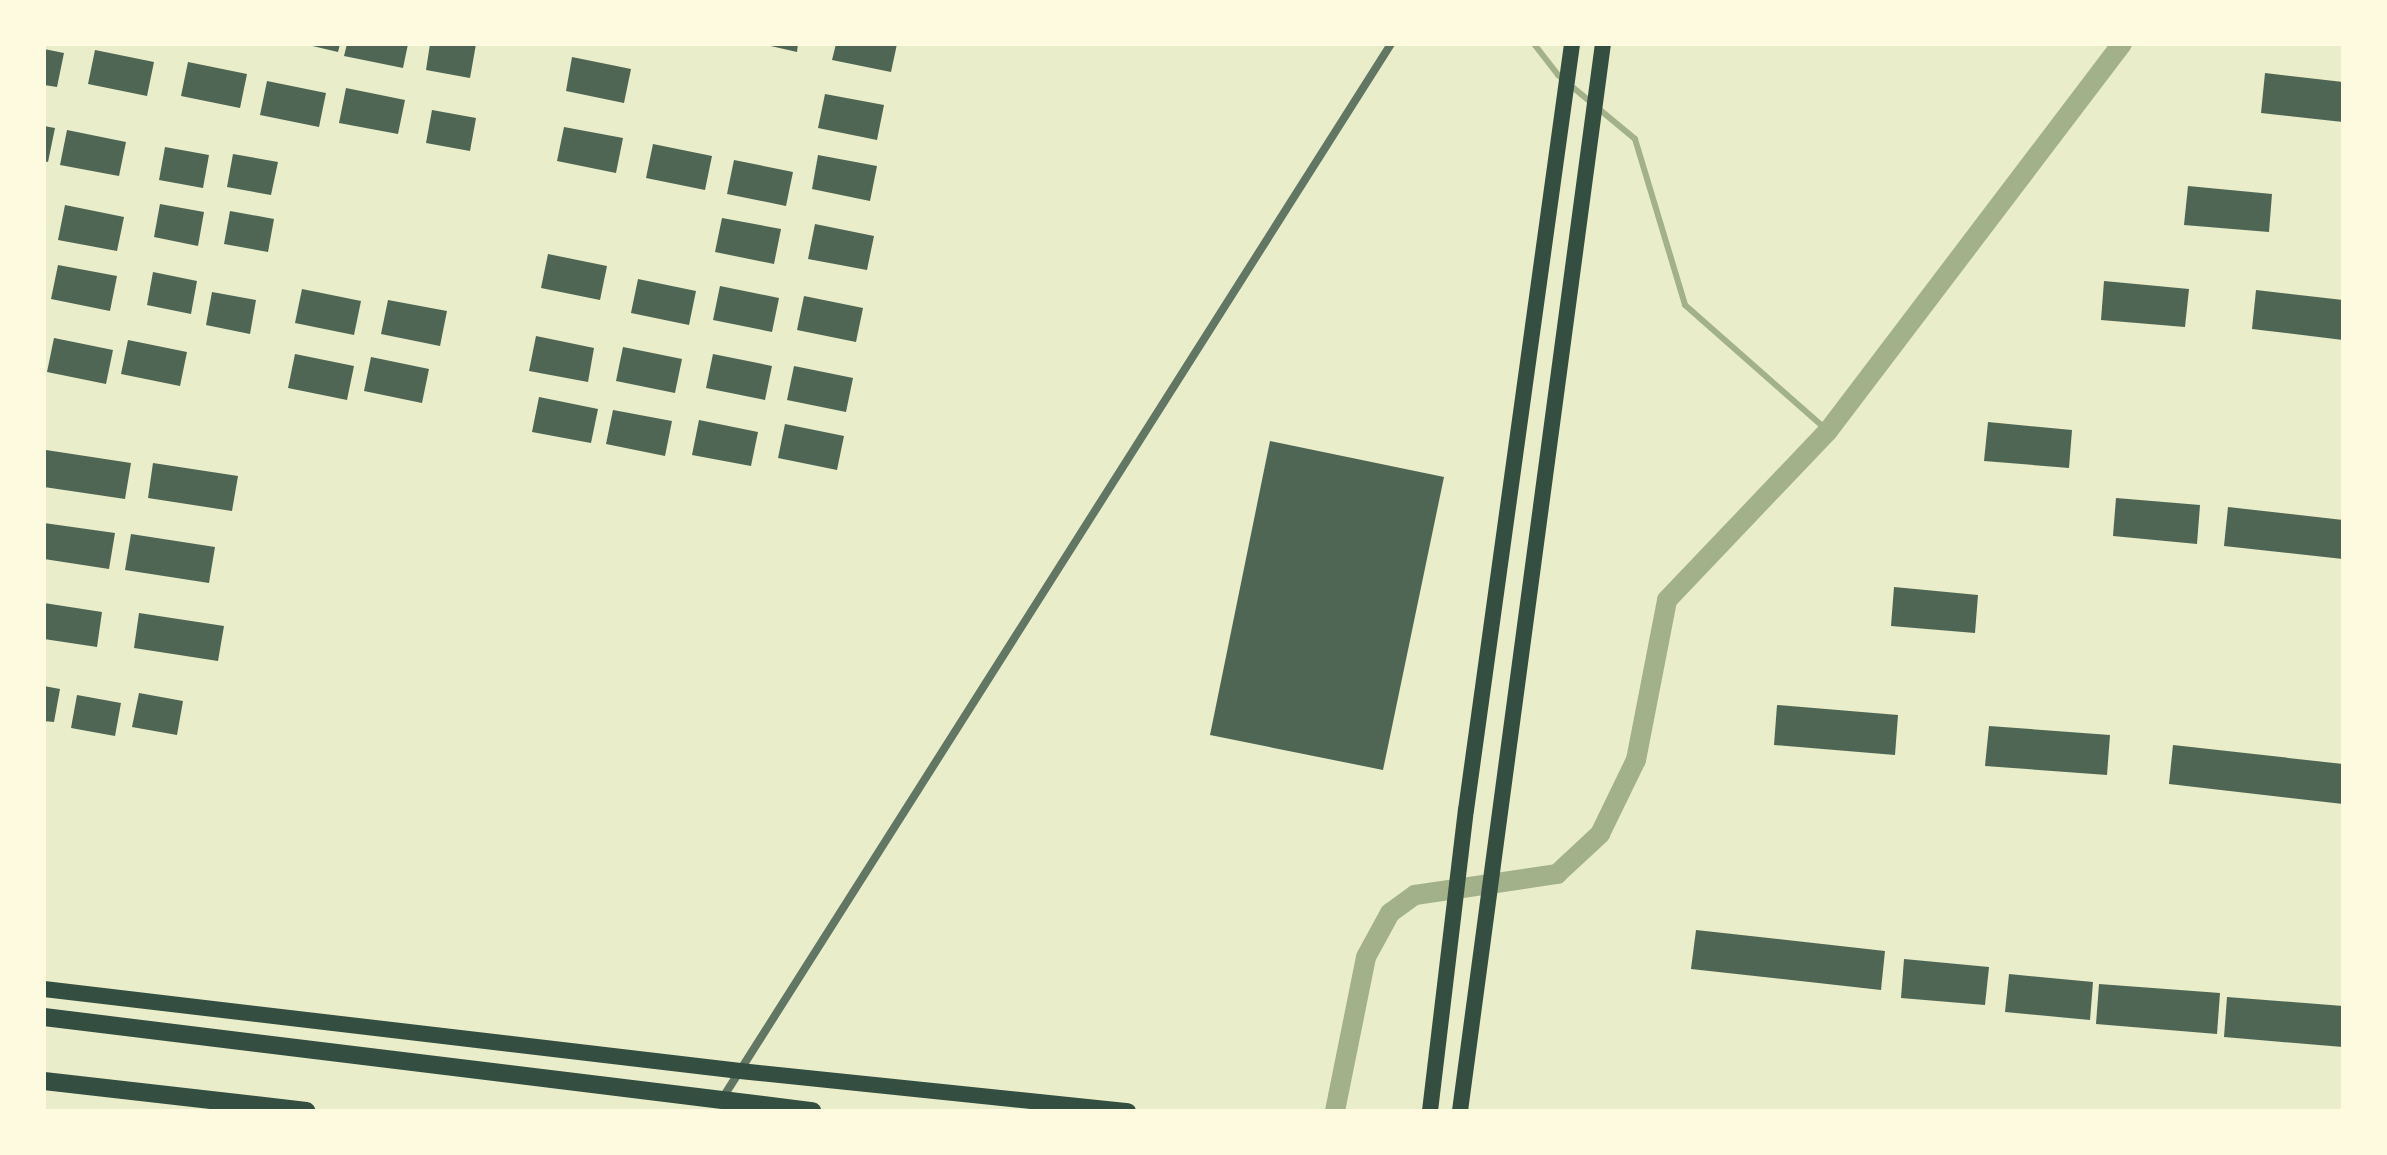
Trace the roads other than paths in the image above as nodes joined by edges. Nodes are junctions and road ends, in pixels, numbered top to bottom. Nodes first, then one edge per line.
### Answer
1 (1391, 44) edge
2 (1572, 44) edge
3 (1603, 44) edge
4 (44, 989) edge
5 (44, 1017) edge
6 (740, 1071) junction
7 (44, 1081) edge
8 (722, 1099) junction
9 (306, 1111) edge
10 (812, 1111) edge
11 (1128, 1111) edge
12 (1430, 1111) edge
13 (1460, 1111) edge

1 - 6 street
2 - 12 main road
3 - 13 main road
4 - 6 main road
5 - 8 main road
6 - 8 street
6 - 11 main road
7 - 9 main road
8 - 10 main road

